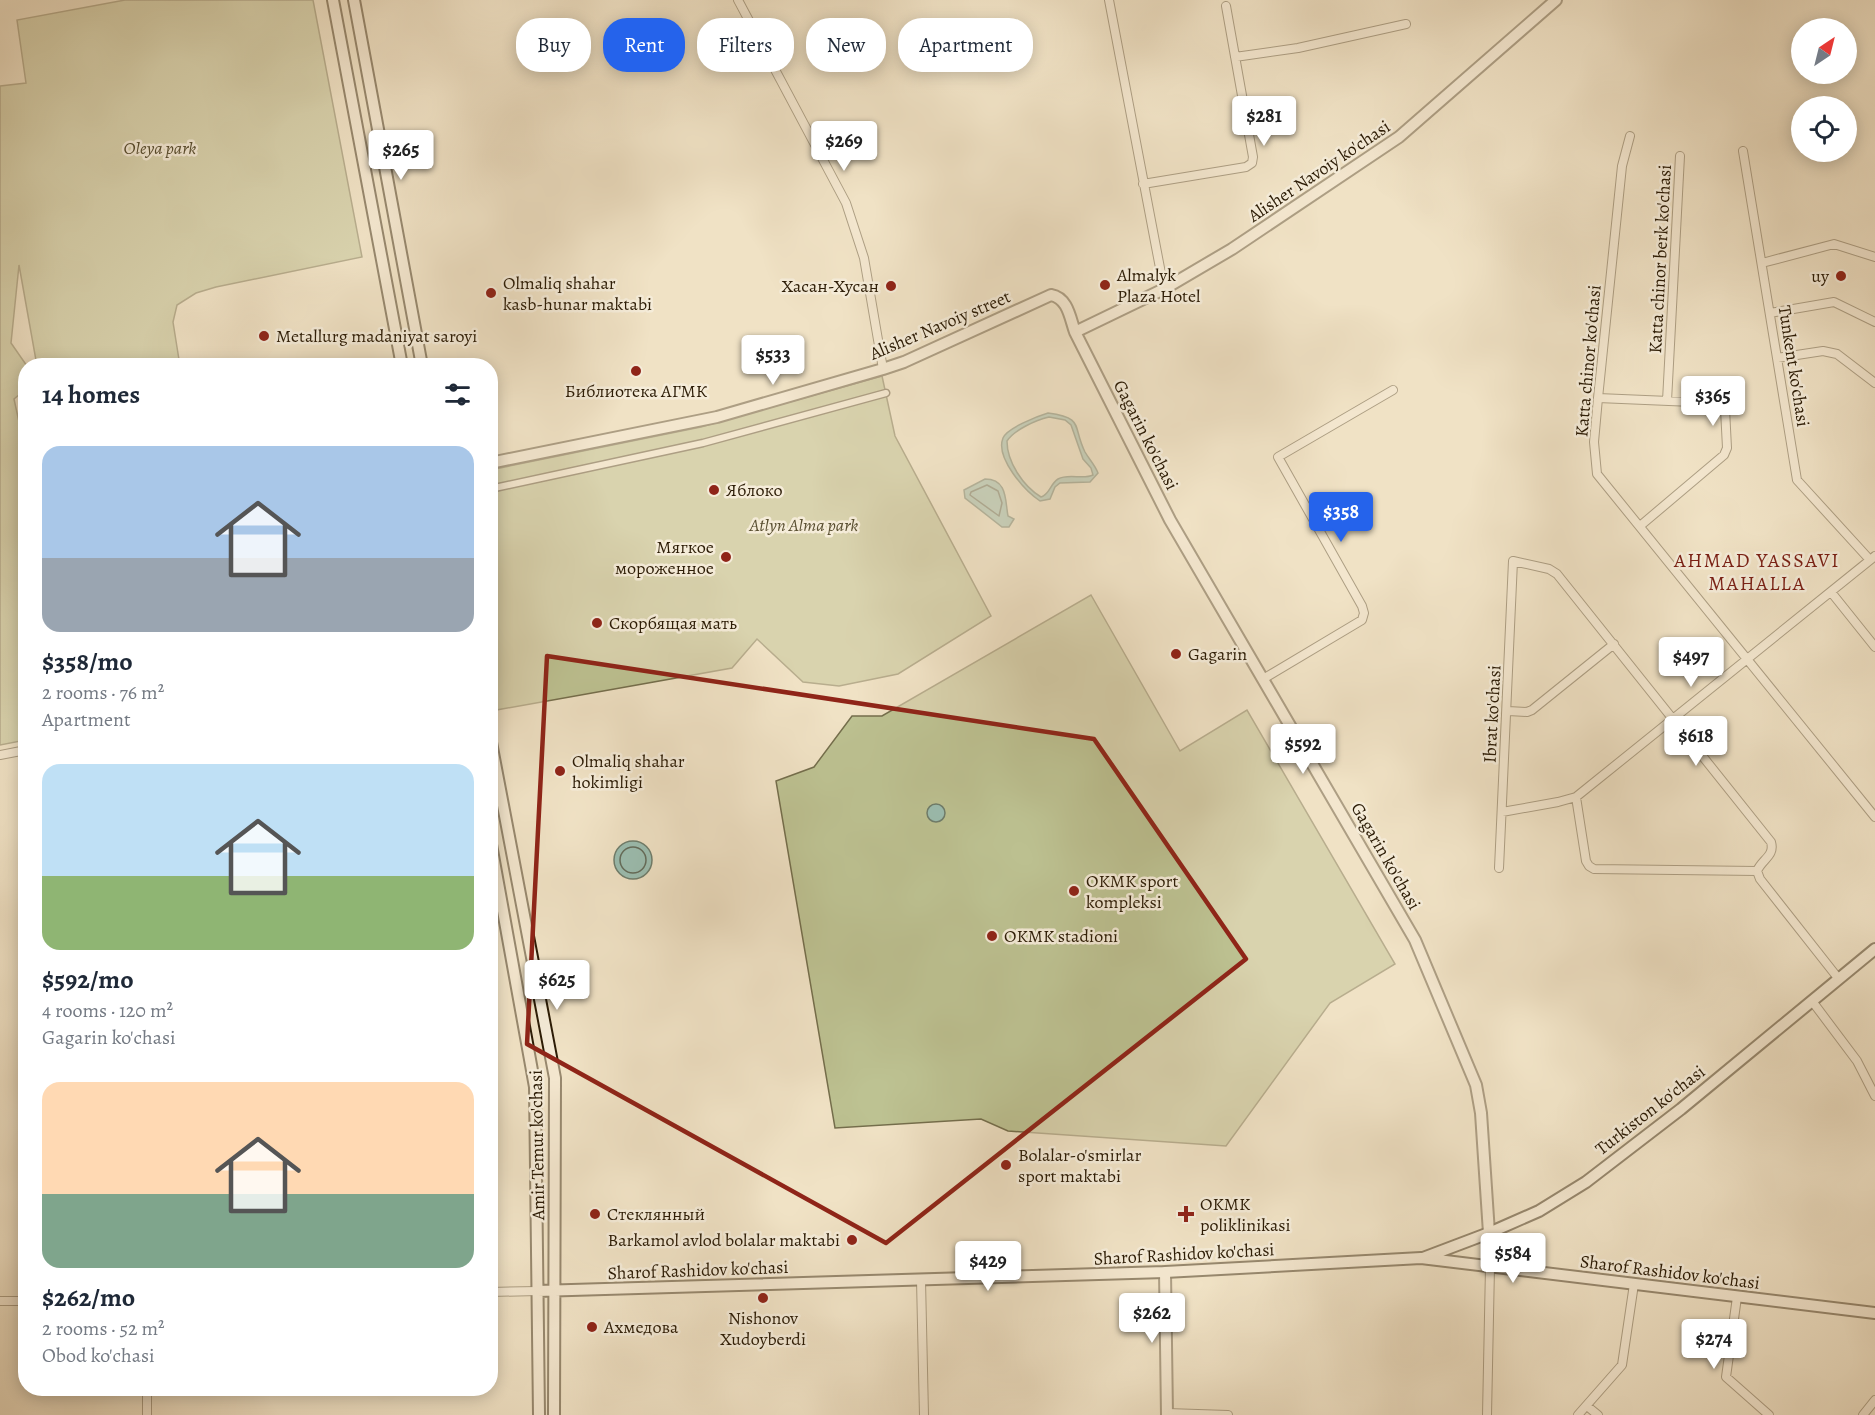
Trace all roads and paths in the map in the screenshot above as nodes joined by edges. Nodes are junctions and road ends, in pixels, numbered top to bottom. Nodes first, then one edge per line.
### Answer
1 (333, 0) edge
2 (354, 0) edge
3 (738, 0) edge
4 (1109, 0) edge
5 (1556, 0) edge
6 (1226, 6) dead end
7 (1406, 24) dead end
8 (1235, 57) junction
9 (1630, 136) dead end
10 (1743, 151) dead end
11 (1680, 156) dead end
12 (1143, 184) junction
13 (392, 208) junction
14 (374, 216) junction
15 (1875, 257) edge
16 (1762, 263) junction
17 (1164, 289) junction
18 (1051, 295) joint
19 (1770, 313) junction
20 (1875, 322) edge
21 (1075, 332) junction
22 (401, 358) edge
23 (420, 358) edge
24 (1777, 358) junction
25 (883, 369) junction
26 (1875, 383) edge
27 (1393, 390) dead end
28 (886, 393) dead end
29 (1598, 398) junction
30 (1667, 401) junction
31 (498, 461) edge
32 (498, 487) edge
33 (1640, 526) junction
34 (1873, 558) edge
35 (1831, 592) junction
36 (1614, 644) junction
37 (1875, 647) edge
38 (1748, 659) junction
39 (1263, 679) junction
40 (1508, 711) junction
41 (1674, 718) junction
42 (18, 752) edge
43 (0, 755) edge
44 (498, 779) edge
45 (1576, 797) junction
46 (1502, 812) junction
47 (1875, 817) edge
48 (1499, 868) dead end
49 (1757, 871) junction
50 (498, 883) edge
51 (1875, 949) edge
52 (1838, 978) junction
53 (1812, 1001) junction
54 (1875, 1096) edge
55 (1489, 1233) junction
56 (1421, 1258) junction
57 (1490, 1267) junction
58 (1165, 1272) junction
59 (921, 1280) junction
60 (1634, 1284) junction
61 (538, 1291) junction
62 (554, 1291) junction
63 (498, 1292) edge
64 (1737, 1297) junction
65 (0, 1301) edge
66 (18, 1301) edge
67 (1875, 1313) edge
68 (147, 1396) edge
69 (1875, 1400) edge
70 (1587, 1406) junction
71 (1167, 1414) edge
72 (147, 1415) edge
73 (539, 1415) edge
74 (554, 1415) edge
75 (924, 1415) edge
76 (1228, 1415) edge
77 (1487, 1415) edge
78 (1578, 1415) edge
79 (1599, 1415) edge
80 (1769, 1415) edge
81 (1863, 1415) edge

1 - 14 main road
2 - 13 main road
3 - 25 street
4 - 12 street
5 - 17 main road, Alisher Navoiy ko'chasi
6 - 8 street
7 - 8 street
8 - 12 street
9 - 29 street, Katta chinor ko'chasi
10 - 16 street, Tunkent ko'chasi
11 - 30 street, Katta chinor berk ko'chasi
12 - 17 street
13 - 14 main road
13 - 23 main road
14 - 22 main road
15 - 16 street
16 - 19 street, Tunkent ko'chasi
17 - 21 main road, Alisher Navoiy ko'chasi
18 - 21 main road, Gagarin ko'chasi
18 - 25 main road, Alisher Navoiy street
19 - 20 street
19 - 24 street, Tunkent ko'chasi
21 - 39 main road, Gagarin ko'chasi
24 - 26 street
24 - 34 street, Tunkent ko'chasi
25 - 31 main road, Alisher Navoiy street
27 - 39 street
28 - 32 street
29 - 30 street
29 - 33 street, Katta chinor ko'chasi
30 - 33 street
33 - 38 street, Katta chinor ko'chasi
34 - 35 street
35 - 37 street
35 - 38 street
36 - 40 street
36 - 40 street, Ibrat ko'chasi
36 - 41 street
38 - 41 street
38 - 47 street, Katta chinor ko'chasi
39 - 55 main road, Gagarin ko'chasi
40 - 46 street, Ibrat ko'chasi
41 - 45 street
41 - 49 street
42 - 43 street
44 - 62 main road, Amir Temur ko'chasi
45 - 46 street
45 - 49 street
46 - 48 street, Ibrat ko'chasi
49 - 52 street
50 - 61 main road, Amir Temur ko'chasi
51 - 52 main road, Turkiston ko'chasi
52 - 53 main road, Turkiston ko'chasi
53 - 54 street
53 - 55 main road, Turkiston ko'chasi
55 - 56 main road, Turkiston ko'chasi
55 - 57 main road, Gagarin ko'chasi
56 - 57 main road, Sharof Rashidov ko'chasi
56 - 58 main road, Sharof Rashidov ko'chasi
57 - 60 main road, Sharof Rashidov ko'chasi
57 - 77 street
58 - 59 main road, Sharof Rashidov ko'chasi
58 - 71 main road
59 - 62 main road, Sharof Rashidov ko'chasi
59 - 75 street
60 - 64 main road, Sharof Rashidov ko'chasi
60 - 70 street
61 - 62 main road, Sharof Rashidov ko'chasi
61 - 63 street, Sharof Rashidov ko'chasi
61 - 73 main road, Amir Temur ko'chasi
62 - 74 main road, Amir Temur ko'chasi
64 - 67 main road, Sharof Rashidov ko'chasi
64 - 80 street
65 - 66 street
68 - 72 street
69 - 81 street
70 - 78 street
70 - 79 street
71 - 76 street

